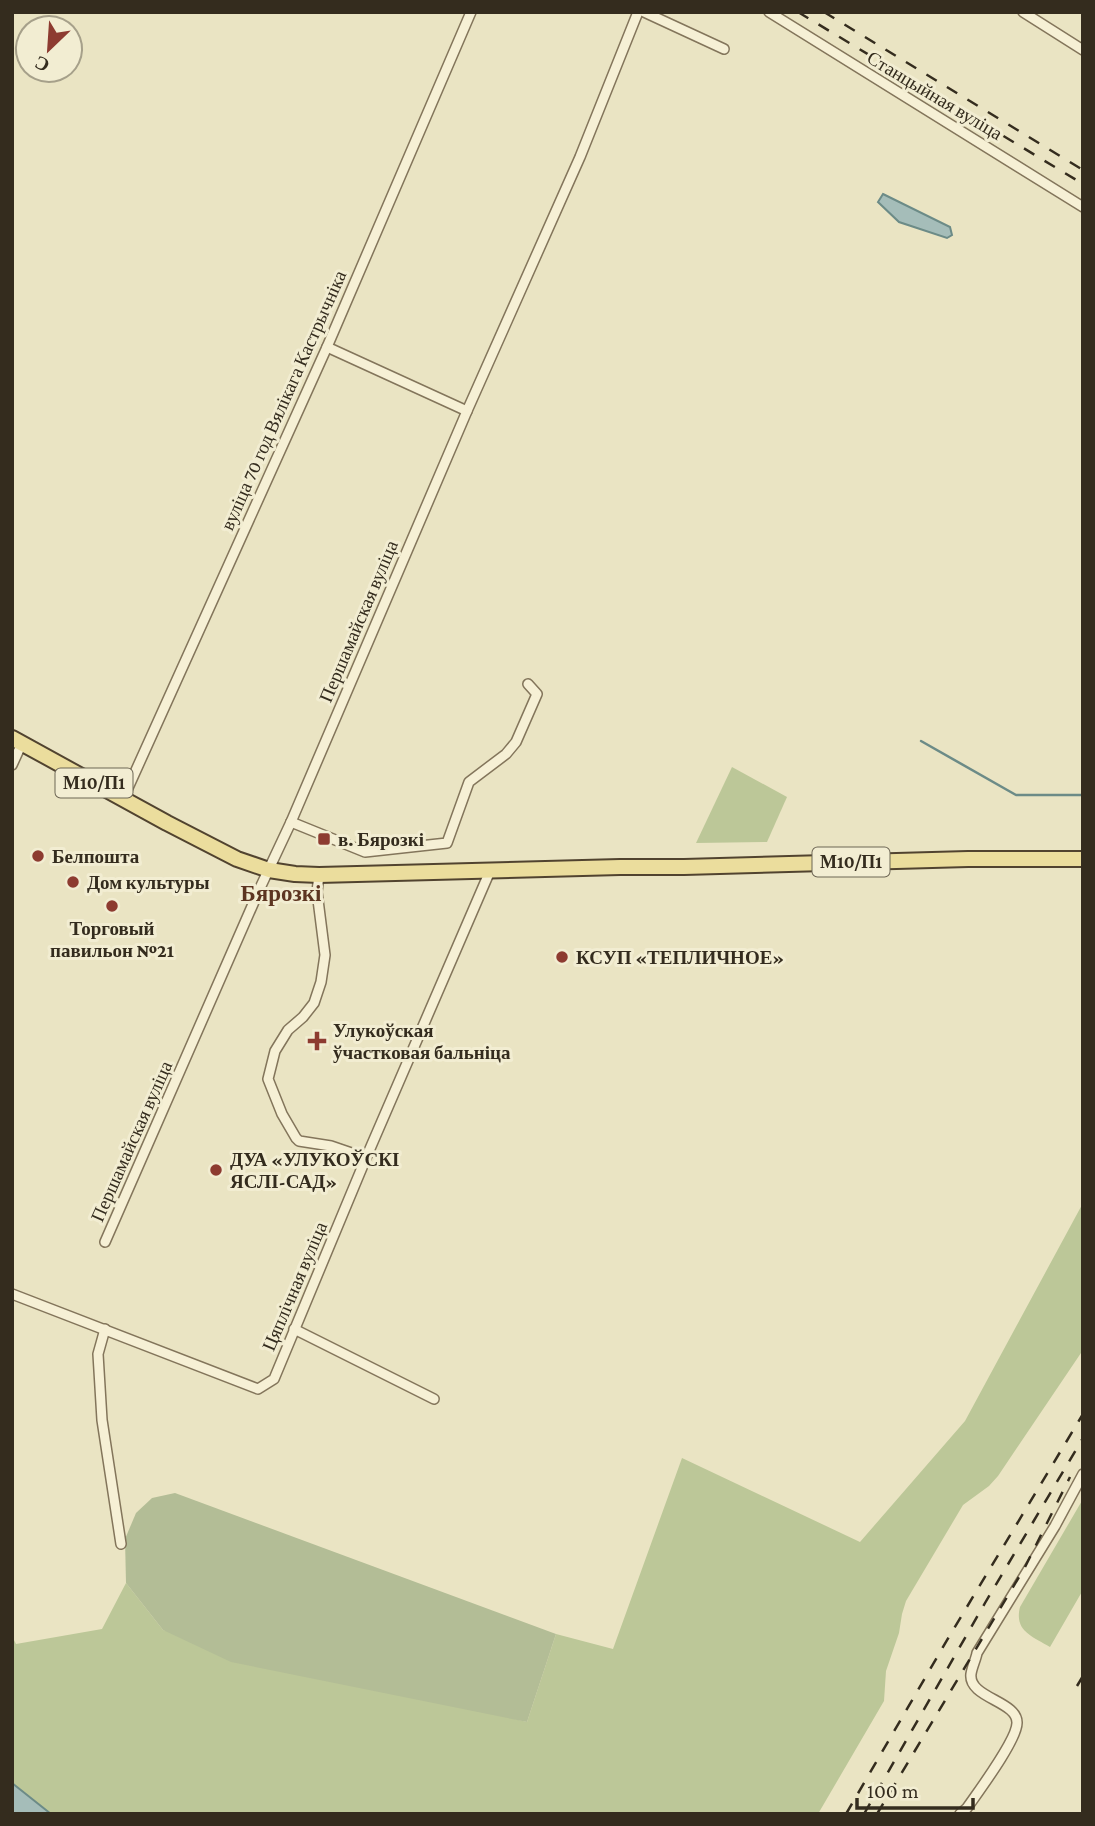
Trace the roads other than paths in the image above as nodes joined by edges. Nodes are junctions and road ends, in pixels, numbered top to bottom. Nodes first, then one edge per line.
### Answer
1 (471, 12) edge
2 (638, 12) edge
3 (644, 12) edge
4 (769, 12) edge
5 (1023, 12) edge
6 (724, 49) dead end
7 (1083, 50) edge
8 (1083, 207) edge
9 (327, 347) junction
10 (467, 411) junction
11 (528, 684) dead end
12 (17, 741) edge
13 (12, 765) edge
14 (123, 799) junction
15 (292, 822) junction
16 (1083, 859) edge
17 (269, 870) junction
18 (490, 871) junction
19 (319, 876) junction
20 (366, 1158) junction
21 (105, 1242) dead end
22 (12, 1293) edge
23 (105, 1329) junction
24 (294, 1329) junction
25 (434, 1399) dead end
26 (1083, 1474) edge
27 (121, 1544) dead end
28 (964, 1811) edge
29 (978, 1814) edge

1 - 9 street, вуліца 70 год Вялікага Кастрычніка
2 - 10 street, Першамайская вуліца
3 - 6 street
4 - 8 street, Станцыйная вуліца
5 - 7 street
9 - 10 street
9 - 14 street, вуліца 70 год Вялікага Кастрычніка
10 - 15 street, Першамайская вуліца
11 - 15 street
12 - 13 street
12 - 14 main road, М10/П1
14 - 17 main road, М10/П1
15 - 17 street, Першамайская вуліца
16 - 18 main road, М10/П1
17 - 19 main road, М10/П1
17 - 21 street, Першамайская вуліца
18 - 19 main road, М10/П1
18 - 20 street, Цяплічная вуліца
19 - 20 street
20 - 24 street, Цяплічная вуліца
22 - 23 street, Цяплічная вуліца
23 - 24 street, Цяплічная вуліца
23 - 27 street
24 - 25 street
26 - 28 street
28 - 29 street

